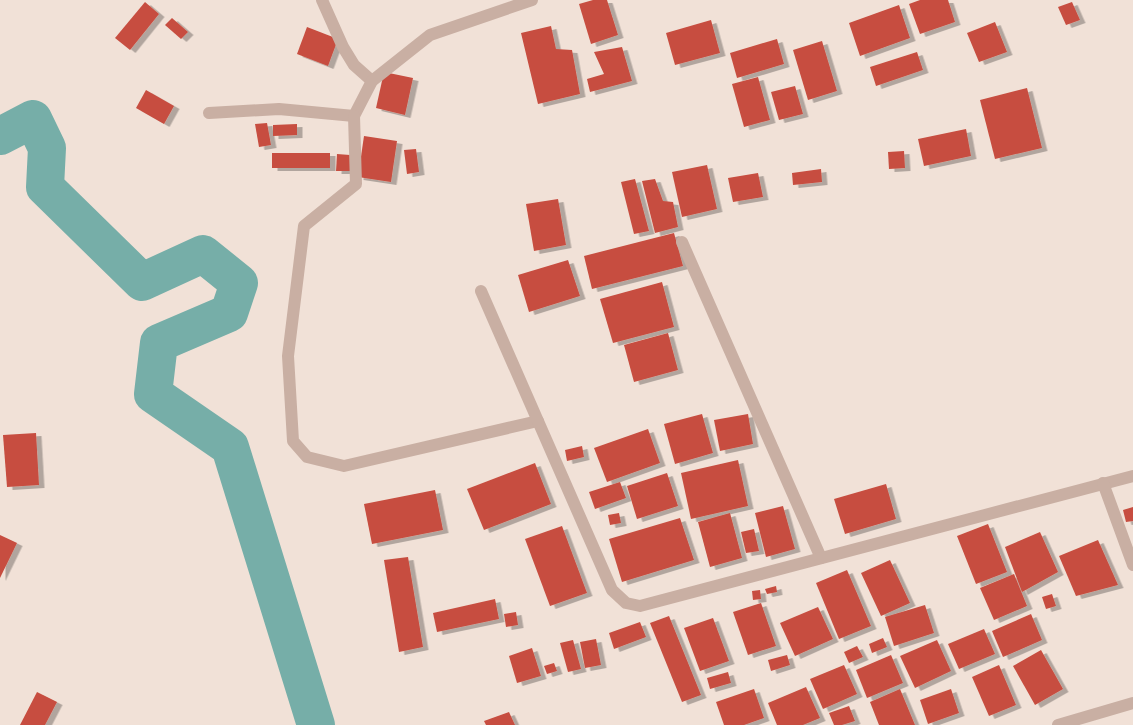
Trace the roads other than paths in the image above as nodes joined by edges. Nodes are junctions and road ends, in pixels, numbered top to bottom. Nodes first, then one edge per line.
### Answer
1 (322, 0) edge
2 (532, 0) edge
3 (372, 81) junction
4 (209, 113) dead end
5 (354, 116) junction
6 (682, 242) dead end
7 (481, 291) dead end
8 (538, 420) junction
9 (1133, 476) edge
10 (1103, 483) junction
11 (821, 558) junction
12 (1133, 565) edge
13 (1133, 703) edge
14 (1058, 725) edge

1 - 3 street
2 - 3 street
3 - 5 street
4 - 5 street
5 - 8 street
6 - 11 street
7 - 8 street
8 - 11 street
9 - 10 street
10 - 11 street
10 - 12 street
13 - 14 street

